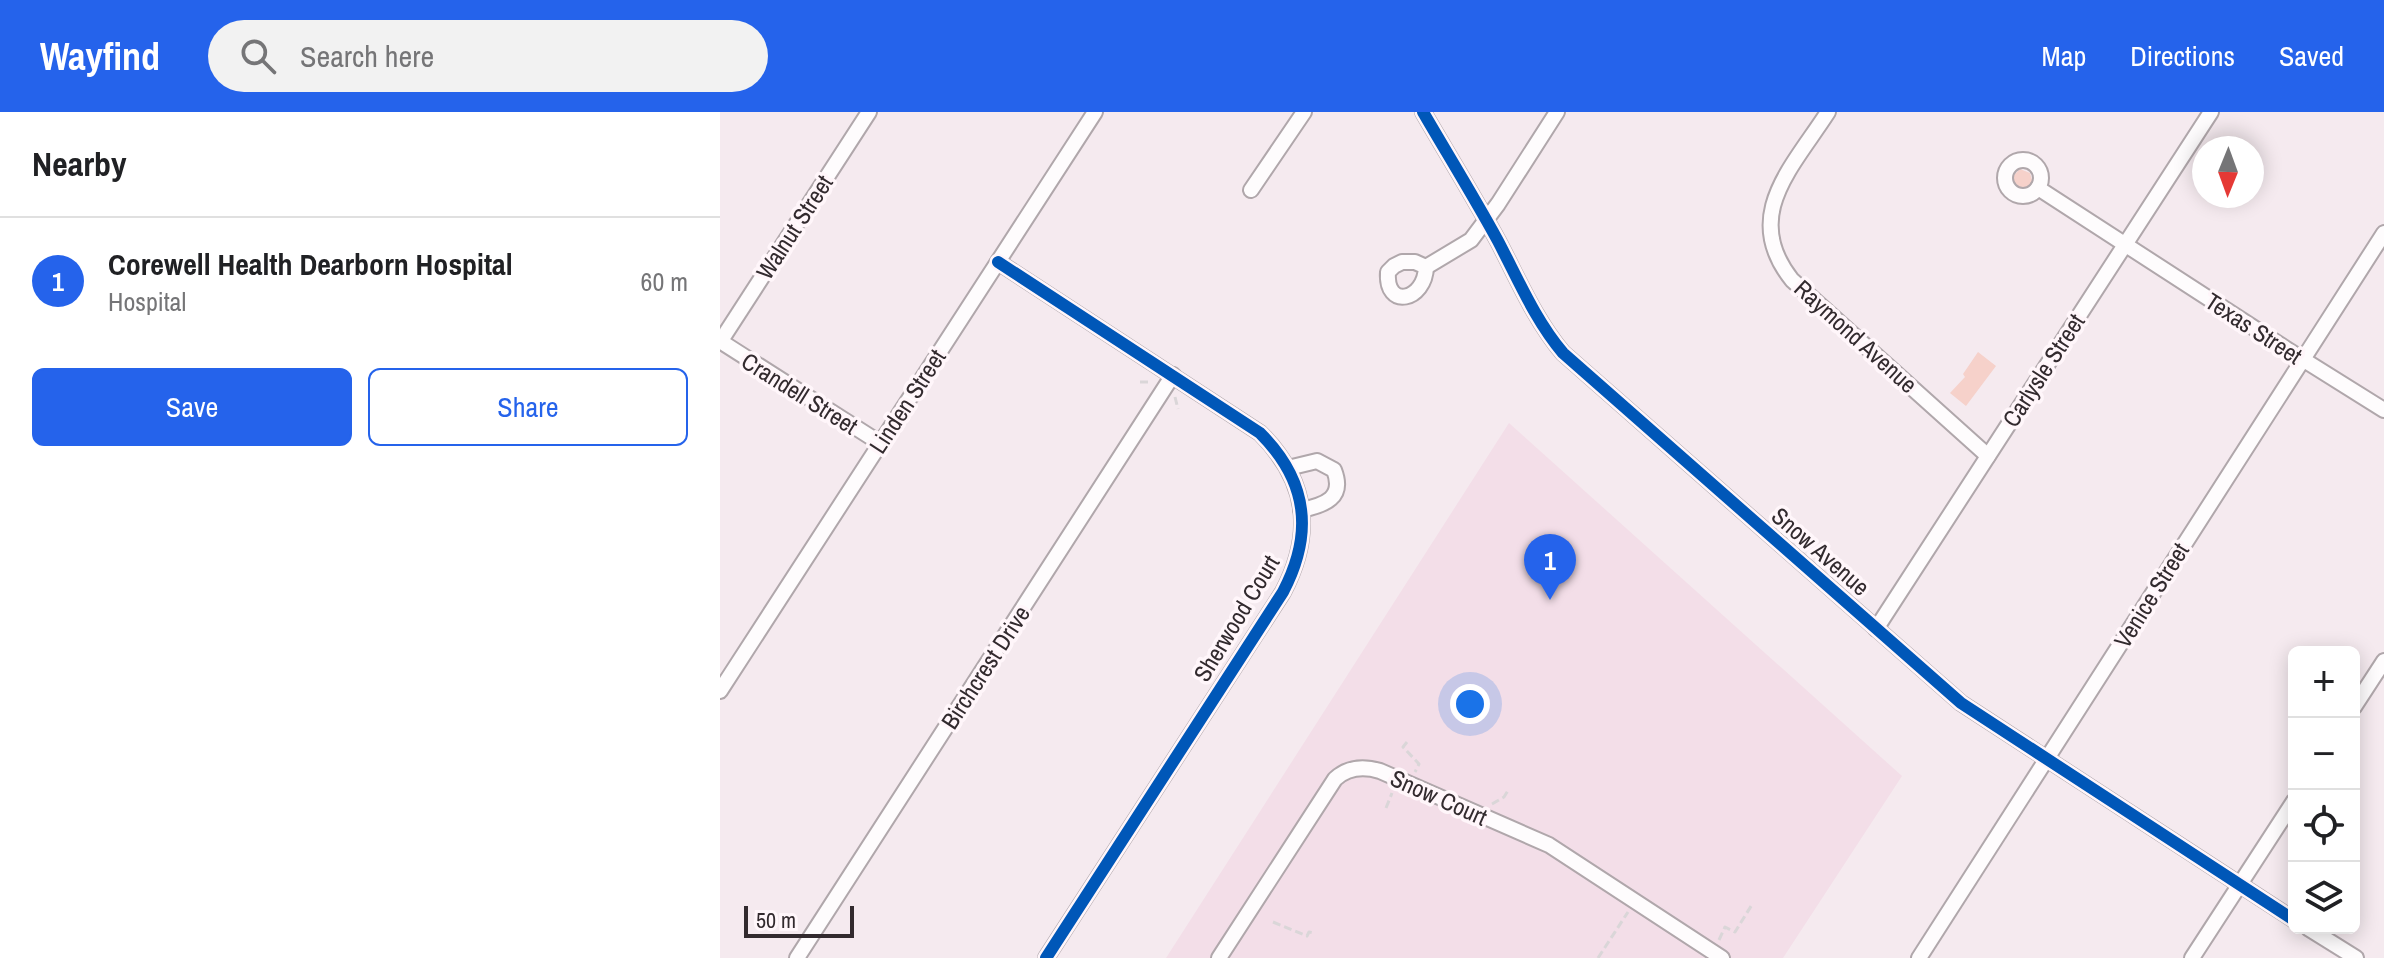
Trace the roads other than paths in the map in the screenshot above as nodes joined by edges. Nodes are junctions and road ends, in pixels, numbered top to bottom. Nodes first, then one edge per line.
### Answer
1 (869, 112) edge
2 (1095, 112) edge
3 (1304, 112) edge
4 (1423, 112) edge
5 (1557, 112) edge
6 (1828, 112) edge
7 (2211, 112) edge
8 (2038, 188) dead end
9 (1251, 190) dead end
10 (1486, 221) junction
11 (2384, 233) edge
12 (2126, 243) junction
13 (998, 262) junction
14 (1426, 267) dead end
15 (720, 341) edge
16 (2302, 359) junction
17 (1173, 375) junction
18 (2384, 410) edge
19 (880, 443) junction
20 (1988, 456) junction
21 (1288, 468) junction
22 (1301, 510) junction
23 (1876, 629) junction
24 (2384, 661) edge
25 (720, 691) edge
26 (2360, 698) edge
27 (2047, 758) junction
28 (2288, 810) edge
29 (2239, 885) junction
30 (2288, 916) edge
31 (2318, 934) edge
32 (1720, 951) edge
33 (797, 958) edge
34 (1046, 958) edge
35 (1219, 958) edge
36 (1919, 958) edge
37 (2192, 958) edge
38 (2356, 958) edge

1 - 15 street, Walnut Street
2 - 13 street, Linden Street
3 - 9 street
4 - 10 street, Snow Avenue
5 - 10 street
6 - 20 street, Raymond Avenue
7 - 12 street, Carlysle Street
8 - 12 street, Texas Street
10 - 14 street
10 - 23 street, Snow Avenue
11 - 16 street, Venice Street
12 - 16 street, Texas Street
12 - 20 street, Carlysle Street
13 - 17 street, Sherwood Court
13 - 19 street, Linden Street
15 - 19 street, Crandell Street
16 - 18 street, Texas Street
16 - 27 street, Venice Street
17 - 21 street, Sherwood Court
17 - 33 street, Birchcrest Drive
19 - 25 street, Linden Street
20 - 23 street, Carlysle Street
21 - 22 street, Sherwood Court
21 - 22 street
22 - 34 street, Sherwood Court
23 - 27 street, Snow Avenue
24 - 26 street
27 - 29 street, Snow Avenue
27 - 36 street, Venice Street
28 - 29 street
29 - 30 street, Snow Avenue
29 - 37 street
31 - 38 street
32 - 35 street, Snow Court

